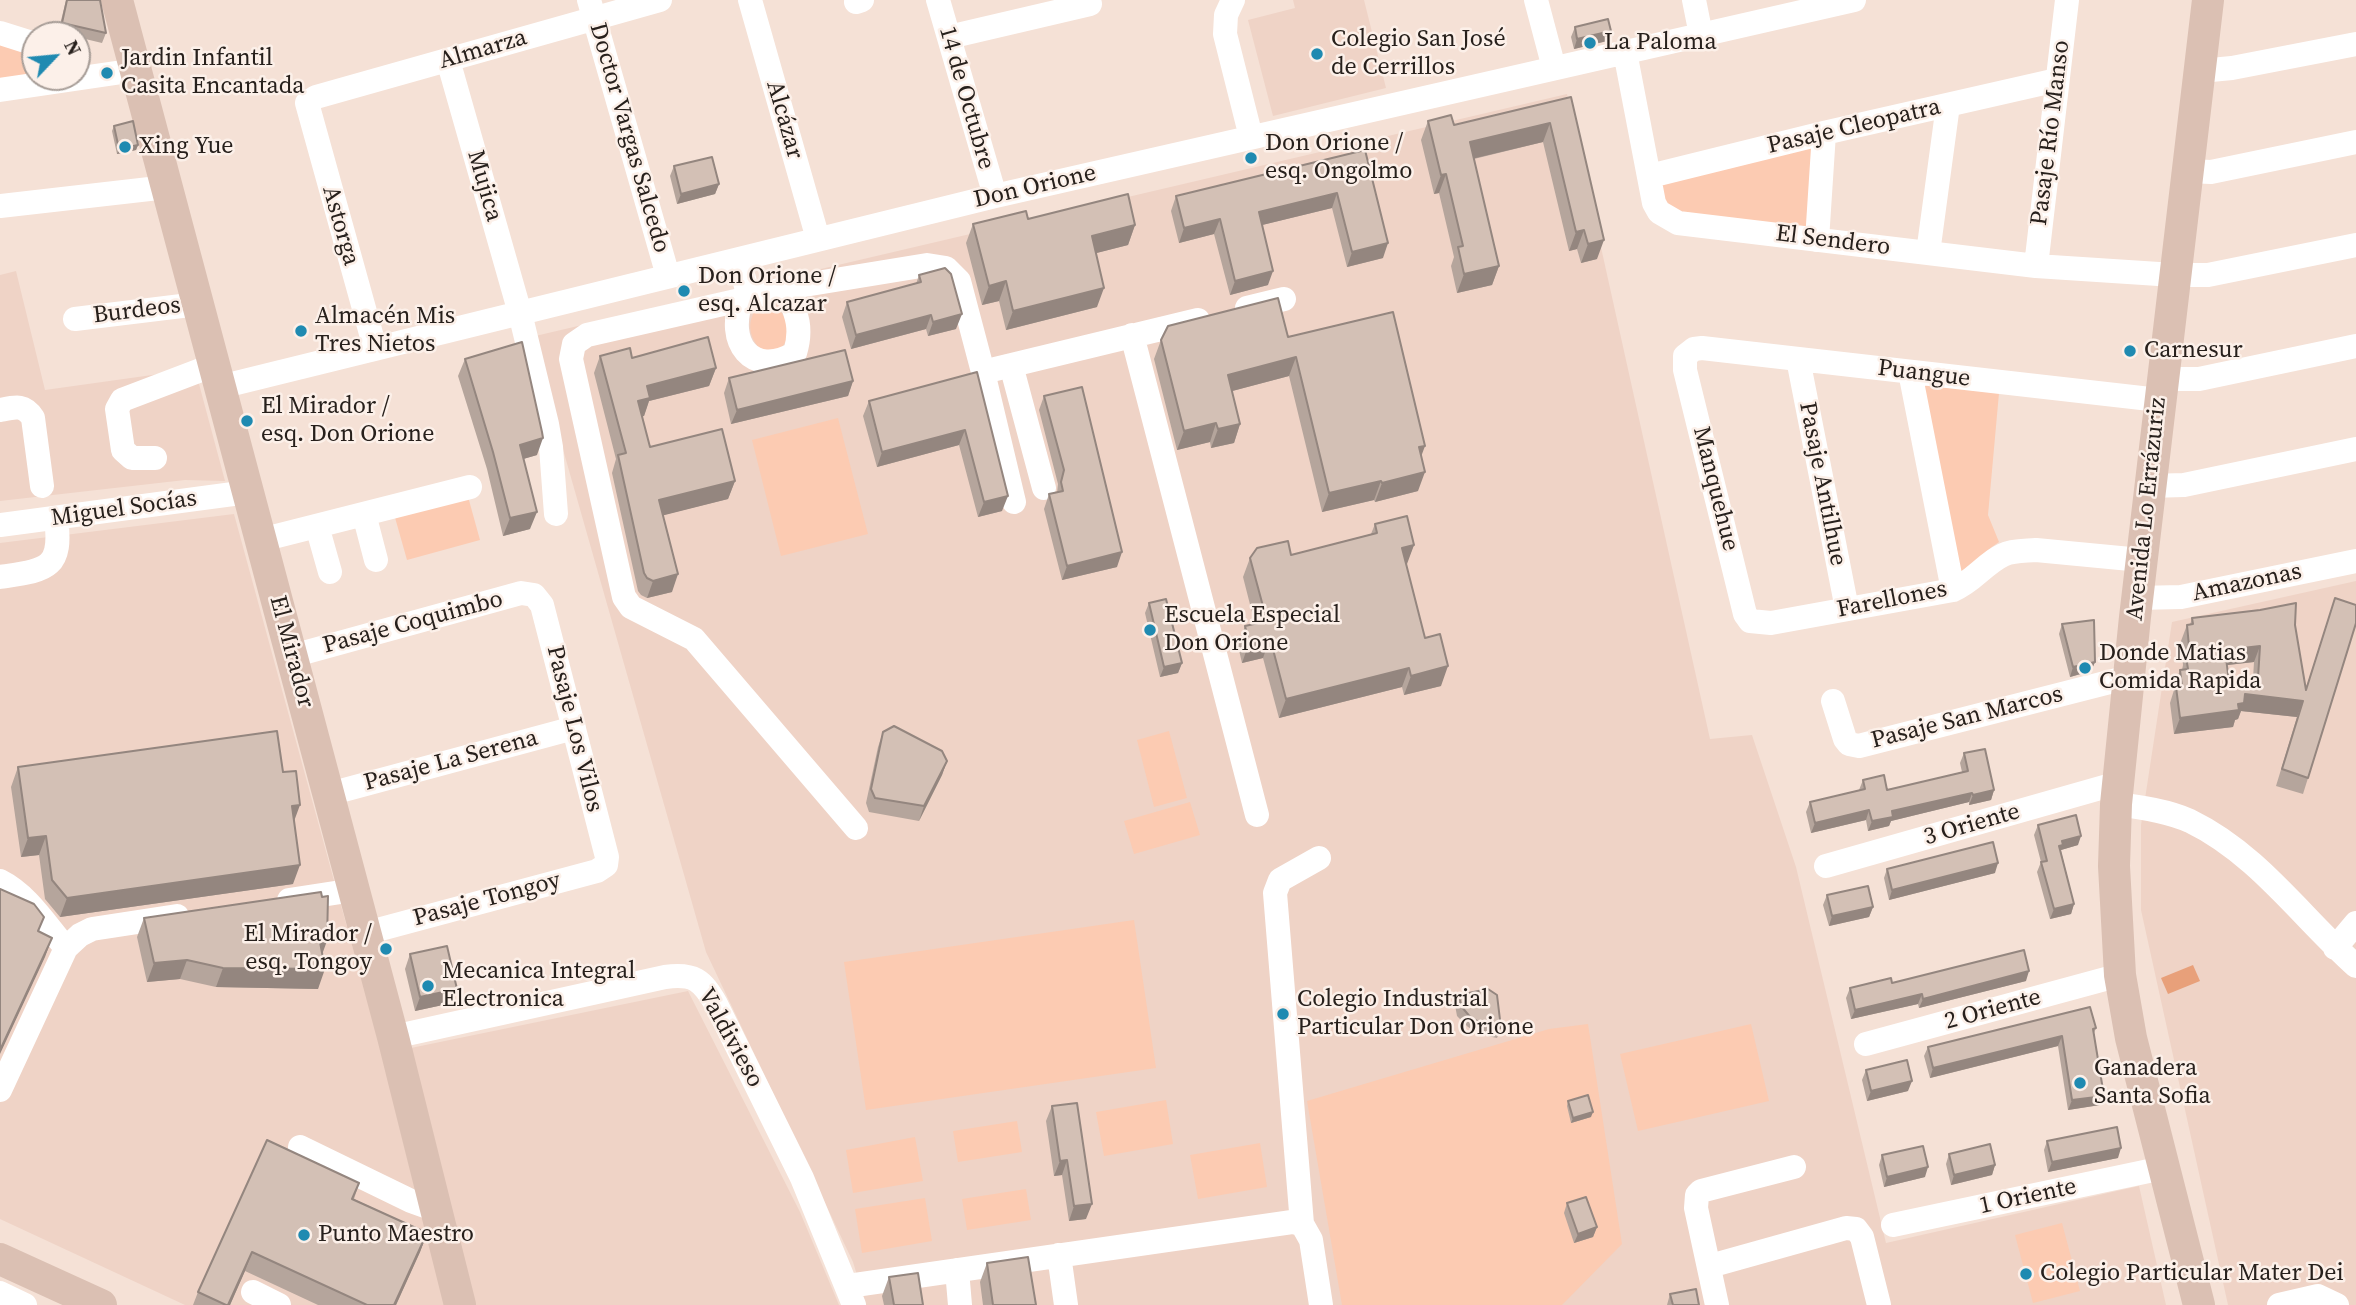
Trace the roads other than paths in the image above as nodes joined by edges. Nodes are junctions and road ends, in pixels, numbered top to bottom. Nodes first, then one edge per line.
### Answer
1 (660, 0) edge
2 (750, 0) edge
3 (938, 0) edge
4 (1233, 0) edge
5 (1536, 0) edge
6 (1694, 0) edge
7 (1854, 0) edge
8 (2067, 0) edge
9 (2208, 0) edge
10 (120, 1) edge
11 (1090, 4) dead end
12 (592, 9) edge
13 (0, 33) edge
14 (1701, 35) junction
15 (948, 37) junction
16 (21, 40) edge
17 (2356, 44) edge
18 (1625, 52) junction
19 (448, 60) junction
20 (91, 62) edge
21 (1554, 68) junction
22 (128, 71) junction
23 (2200, 71) junction
24 (2057, 80) junction
25 (0, 90) edge
26 (307, 103) joint
27 (1948, 104) junction
28 (1824, 132) junction
29 (1251, 137) junction
30 (2356, 142) edge
31 (2188, 171) junction
32 (1650, 176) junction
33 (167, 187) junction
34 (995, 196) junction
35 (0, 206) edge
36 (818, 239) junction
37 (1817, 240) junction
38 (2356, 245) edge
39 (1928, 253) junction
40 (739, 259) junction
41 (2036, 265) junction
42 (2174, 275) junction
43 (668, 276) junction
44 (786, 288) junction
45 (746, 299) junction
46 (1284, 299) dead end
47 (198, 304) junction
48 (520, 313) junction
49 (75, 318) dead end
50 (1132, 335) junction
51 (2356, 346) edge
52 (375, 348) junction
53 (1690, 351) joint
54 (1798, 359) junction
55 (1011, 365) junction
56 (983, 372) junction
57 (1910, 372) junction
58 (217, 376) junction
59 (2160, 390) junction
60 (0, 410) edge
61 (2356, 449) edge
62 (155, 458) dead end
63 (42, 486) dead end
64 (2150, 486) junction
65 (470, 487) dead end
66 (1044, 488) dead end
67 (248, 492) junction
68 (1014, 502) dead end
69 (364, 514) junction
70 (556, 514) dead end
71 (55, 518) junction
72 (0, 525) edge
73 (317, 526) junction
74 (261, 540) junction
75 (376, 560) dead end
76 (2141, 560) junction
77 (2356, 561) edge
78 (331, 572) dead end
79 (0, 577) edge
80 (1954, 590) junction
81 (534, 595) joint
82 (2137, 598) junction
83 (1847, 609) junction
84 (1757, 623) joint
85 (292, 656) junction
86 (2129, 677) junction
87 (1833, 701) dead end
88 (574, 728) junction
89 (2117, 793) junction
90 (329, 794) junction
91 (1257, 815) dead end
92 (856, 828) dead end
93 (1319, 858) dead end
94 (606, 865) joint
95 (1826, 866) dead end
96 (0, 881) edge
97 (354, 890) junction
98 (269, 903) edge
99 (201, 913) edge
100 (2356, 923) edge
101 (366, 933) junction
102 (66, 948) junction
103 (2335, 948) junction
104 (2356, 966) edge
105 (2120, 975) junction
106 (394, 1037) junction
107 (1866, 1044) dead end
108 (0, 1090) edge
109 (300, 1147) dead end
110 (1794, 1167) dead end
111 (2163, 1168) junction
112 (436, 1210) junction
113 (1302, 1224) junction
114 (1893, 1225) dead end
115 (1059, 1255) junction
116 (0, 1259) edge
117 (1710, 1266) junction
118 (957, 1270) junction
119 (253, 1292) dead end
120 (0, 1293) edge
121 (851, 1296) edge
122 (25, 1305) edge
123 (101, 1305) edge
124 (279, 1305) edge
125 (460, 1305) edge
126 (960, 1305) edge
127 (1066, 1305) edge
128 (1321, 1305) edge
129 (1717, 1305) edge
130 (1879, 1305) edge
131 (2199, 1305) edge
132 (2279, 1305) edge
133 (2337, 1305) edge

1 - 12 street, Almarza
2 - 36 street, Alcázar
3 - 15 street, 14 de Octubre
4 - 29 street
5 - 21 street
6 - 14 street
7 - 14 street, Don Orione
8 - 24 street, Pasaje Río Manso
9 - 23 main road, Avenida Lo Errázuriz
10 - 22 main road, El Mirador
11 - 15 street
12 - 19 street, Almarza
12 - 43 street, Doctor Vargas Salcedo
13 - 16 street
14 - 18 street, Don Orione
15 - 34 street, 14 de Octubre
17 - 23 street
18 - 21 street, Don Orione
18 - 32 street, El Sendero
19 - 26 street, Almarza
19 - 48 street, Mujica
20 - 22 street
21 - 29 street, Don Orione
22 - 25 street
22 - 33 main road, El Mirador
23 - 31 main road, Avenida Lo Errázuriz
24 - 27 street, Pasaje Cleopatra
24 - 41 street, Pasaje Río Manso
26 - 52 street, Astorga
27 - 28 street, Pasaje Cleopatra
27 - 39 street
28 - 32 street, Pasaje Cleopatra
28 - 37 street
29 - 34 street, Don Orione
30 - 31 street
31 - 42 main road, Avenida Lo Errázuriz
32 - 37 street, El Sendero
33 - 35 street
33 - 47 main road, El Mirador
34 - 36 street, Don Orione
36 - 40 street, Don Orione
37 - 39 street, El Sendero
38 - 42 street, El Sendero
39 - 41 street, El Sendero
40 - 43 street, Don Orione
40 - 45 street
41 - 42 street, El Sendero
42 - 59 main road, Avenida Lo Errázuriz
43 - 48 street, Don Orione
44 - 45 street
44 - 45 street
44 - 56 street
45 - 92 street
46 - 50 street
47 - 49 street, Burdeos
47 - 58 main road, El Mirador
48 - 52 street, Don Orione
48 - 70 street, Mujica
50 - 55 street
50 - 91 street
51 - 59 street, Puangue
52 - 58 street, Don Orione
53 - 54 street, Puangue
53 - 84 street, Manquehue
54 - 57 street, Puangue
54 - 83 street, Pasaje Antilhue
55 - 56 street
55 - 66 street
56 - 68 street
57 - 59 street, Puangue
57 - 80 street
58 - 62 street, Don Orione
58 - 67 main road, El Mirador
59 - 64 main road, Avenida Lo Errázuriz
60 - 63 street
61 - 64 street
64 - 76 main road, Avenida Lo Errázuriz
65 - 69 street
67 - 71 street, Miguel Socías
67 - 74 main road, El Mirador
69 - 73 street
69 - 75 street
71 - 72 street, Miguel Socías
71 - 79 street
73 - 74 street
73 - 78 street
74 - 85 main road, El Mirador
76 - 80 street, Farellones
76 - 82 main road, Avenida Lo Errázuriz
77 - 82 street, Amazonas
80 - 83 street, Farellones
81 - 85 street, Pasaje Coquimbo
81 - 88 street, Pasaje Los Vilos
82 - 86 main road, Avenida Lo Errázuriz
83 - 84 street, Farellones
85 - 90 main road, El Mirador
86 - 87 street, Pasaje San Marcos
86 - 89 main road, Avenida Lo Errázuriz
88 - 90 street, Pasaje La Serena
88 - 94 street, Pasaje Los Vilos
89 - 95 street, 3 Oriente
89 - 103 street
89 - 105 main road, Avenida Lo Errázuriz
90 - 97 main road, El Mirador
93 - 113 street
94 - 101 street, Pasaje Tongoy
96 - 102 street
97 - 98 street
97 - 101 main road, El Mirador
99 - 102 street
100 - 103 street
101 - 106 main road, El Mirador
102 - 108 street
103 - 104 street
105 - 107 street, 2 Oriente
105 - 111 main road, Avenida Lo Errázuriz
106 - 112 main road, El Mirador
106 - 121 street, Valdivieso
109 - 112 street
110 - 117 street
111 - 114 street, 1 Oriente
111 - 131 main road, Avenida Lo Errázuriz
112 - 125 main road, El Mirador
113 - 115 street
113 - 128 street
115 - 118 street
115 - 127 street
116 - 123 main road
117 - 129 street
117 - 130 street
118 - 121 street
118 - 126 street
119 - 124 street
120 - 122 street
132 - 133 street

